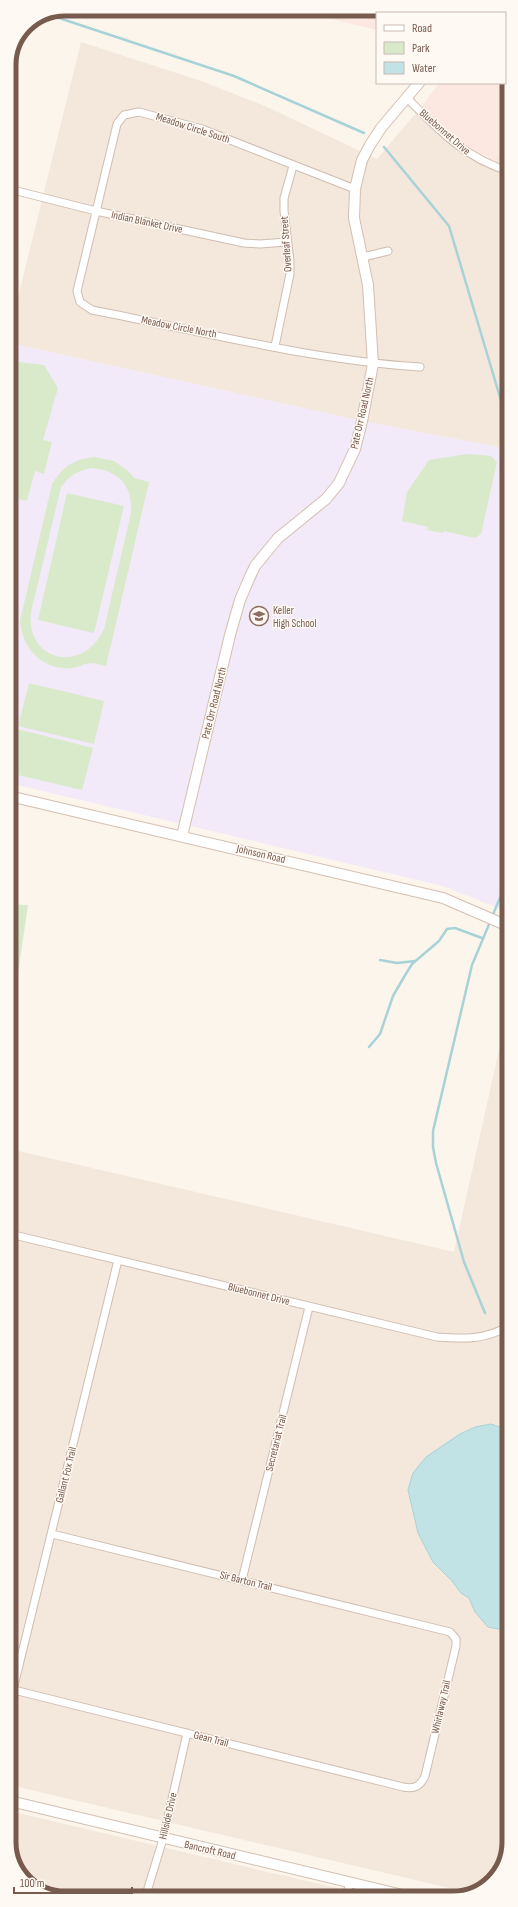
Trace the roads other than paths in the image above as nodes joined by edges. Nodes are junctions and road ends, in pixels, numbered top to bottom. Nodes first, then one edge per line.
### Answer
1 (418, 84) edge
2 (406, 97) junction
3 (294, 166) junction
4 (502, 169) edge
5 (355, 189) junction
6 (16, 191) edge
7 (96, 211) junction
8 (287, 242) junction
9 (388, 251) dead end
10 (363, 257) junction
11 (275, 346) junction
12 (373, 364) junction
13 (420, 367) dead end
14 (16, 797) edge
15 (182, 836) junction
16 (502, 923) edge
17 (16, 1235) edge
18 (118, 1260) junction
19 (309, 1307) junction
20 (502, 1330) edge
21 (52, 1534) junction
22 (242, 1580) junction
23 (440, 1628) joint
24 (16, 1674) edge
25 (16, 1691) edge
26 (187, 1733) junction
27 (411, 1788) joint
28 (16, 1802) edge
29 (163, 1839) junction
30 (350, 1882) junction
31 (147, 1891) edge
32 (348, 1891) edge
33 (387, 1891) edge

1 - 2 street, Pate Orr Road North
2 - 4 street, Bluebonnet Drive
2 - 5 street, Pate Orr Road North
3 - 5 street, Meadow Circle South
3 - 7 street, Meadow Circle South
3 - 8 street, Overleaf Street
5 - 10 street, Pate Orr Road North
6 - 7 street, Indian Blanket Drive
7 - 8 street, Indian Blanket Drive
7 - 11 street, Meadow Circle North
8 - 11 street, Overleaf Street
9 - 10 street
10 - 12 street, Pate Orr Road North
11 - 12 street, Meadow Circle North
12 - 13 street, Meadow Circle North
12 - 15 street, Pate Orr Road North
14 - 15 street, Johnson Road
15 - 16 street, Johnson Road
17 - 18 street, Bluebonnet Drive
18 - 19 street, Bluebonnet Drive
18 - 21 street, Gallant Fox Trail
19 - 20 street, Bluebonnet Drive
19 - 22 street, Secretariat Trail
21 - 22 street, Sir Barton Trail
21 - 24 street, Gallant Fox Trail
22 - 23 street, Sir Barton Trail
23 - 27 street, Whirlaway Trail
25 - 26 street, Gean Trail
26 - 27 street, Gean Trail
26 - 29 street, Hillside Drive
28 - 29 street, Bancroft Road
29 - 30 street, Bancroft Road
29 - 31 street, Hillside Drive
30 - 32 street
30 - 33 street, Bancroft Road

